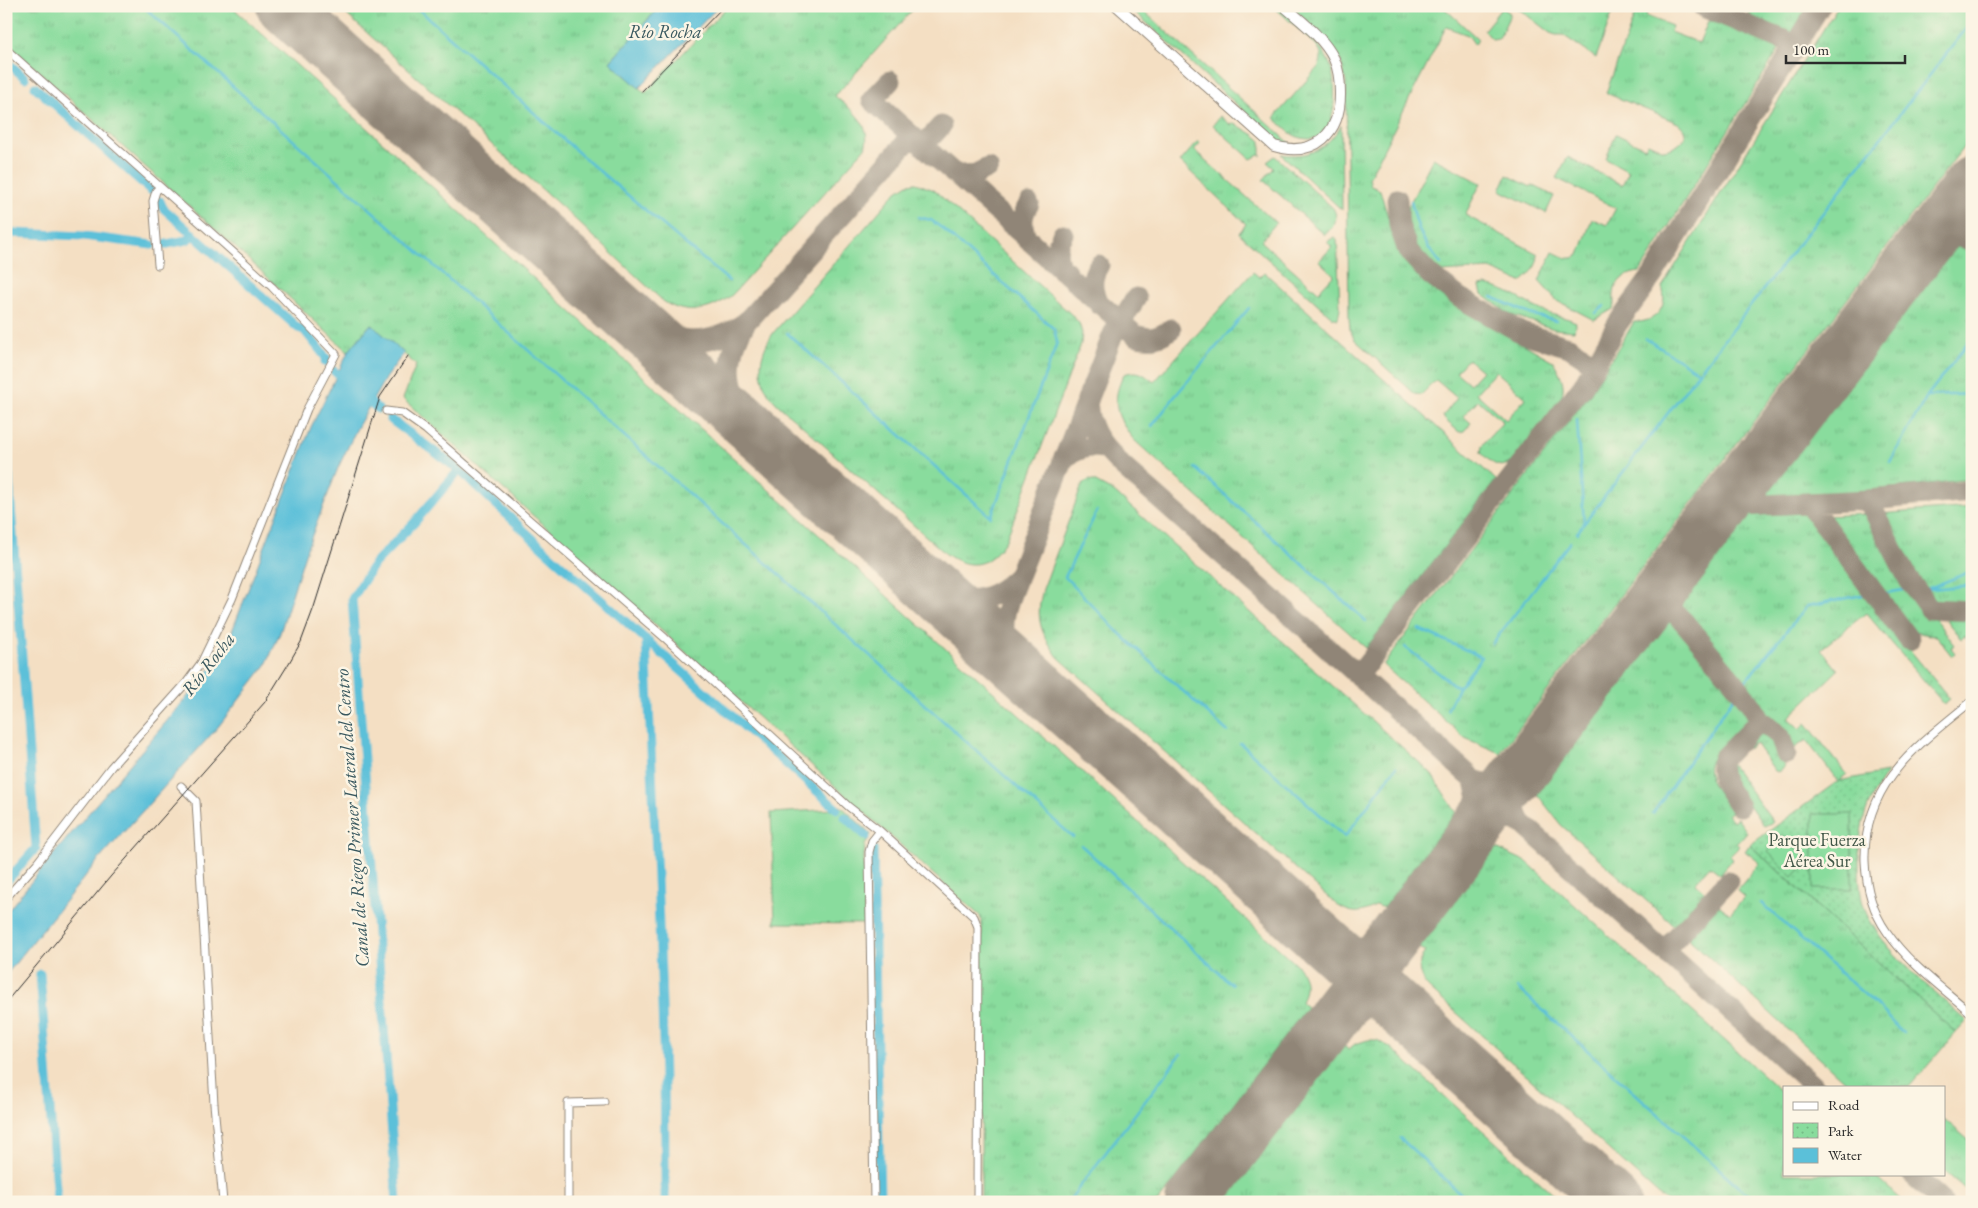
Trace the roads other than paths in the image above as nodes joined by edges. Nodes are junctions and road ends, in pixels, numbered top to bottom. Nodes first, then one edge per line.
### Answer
1 (1117, 6) edge
2 (1284, 6) edge
3 (6, 49) edge
4 (160, 186) junction
5 (158, 265) dead end
6 (386, 411) dead end
7 (1972, 701) edge
8 (181, 786) dead end
9 (880, 831) junction
10 (6, 898) edge
11 (1972, 1014) edge
12 (604, 1102) dead end
13 (223, 1202) edge
14 (568, 1202) edge
15 (874, 1202) edge
16 (977, 1202) edge

1 - 2 street
3 - 4 street
4 - 5 street
4 - 10 street
6 - 9 street
7 - 11 street
8 - 13 street
9 - 15 street
9 - 16 street
12 - 14 street

